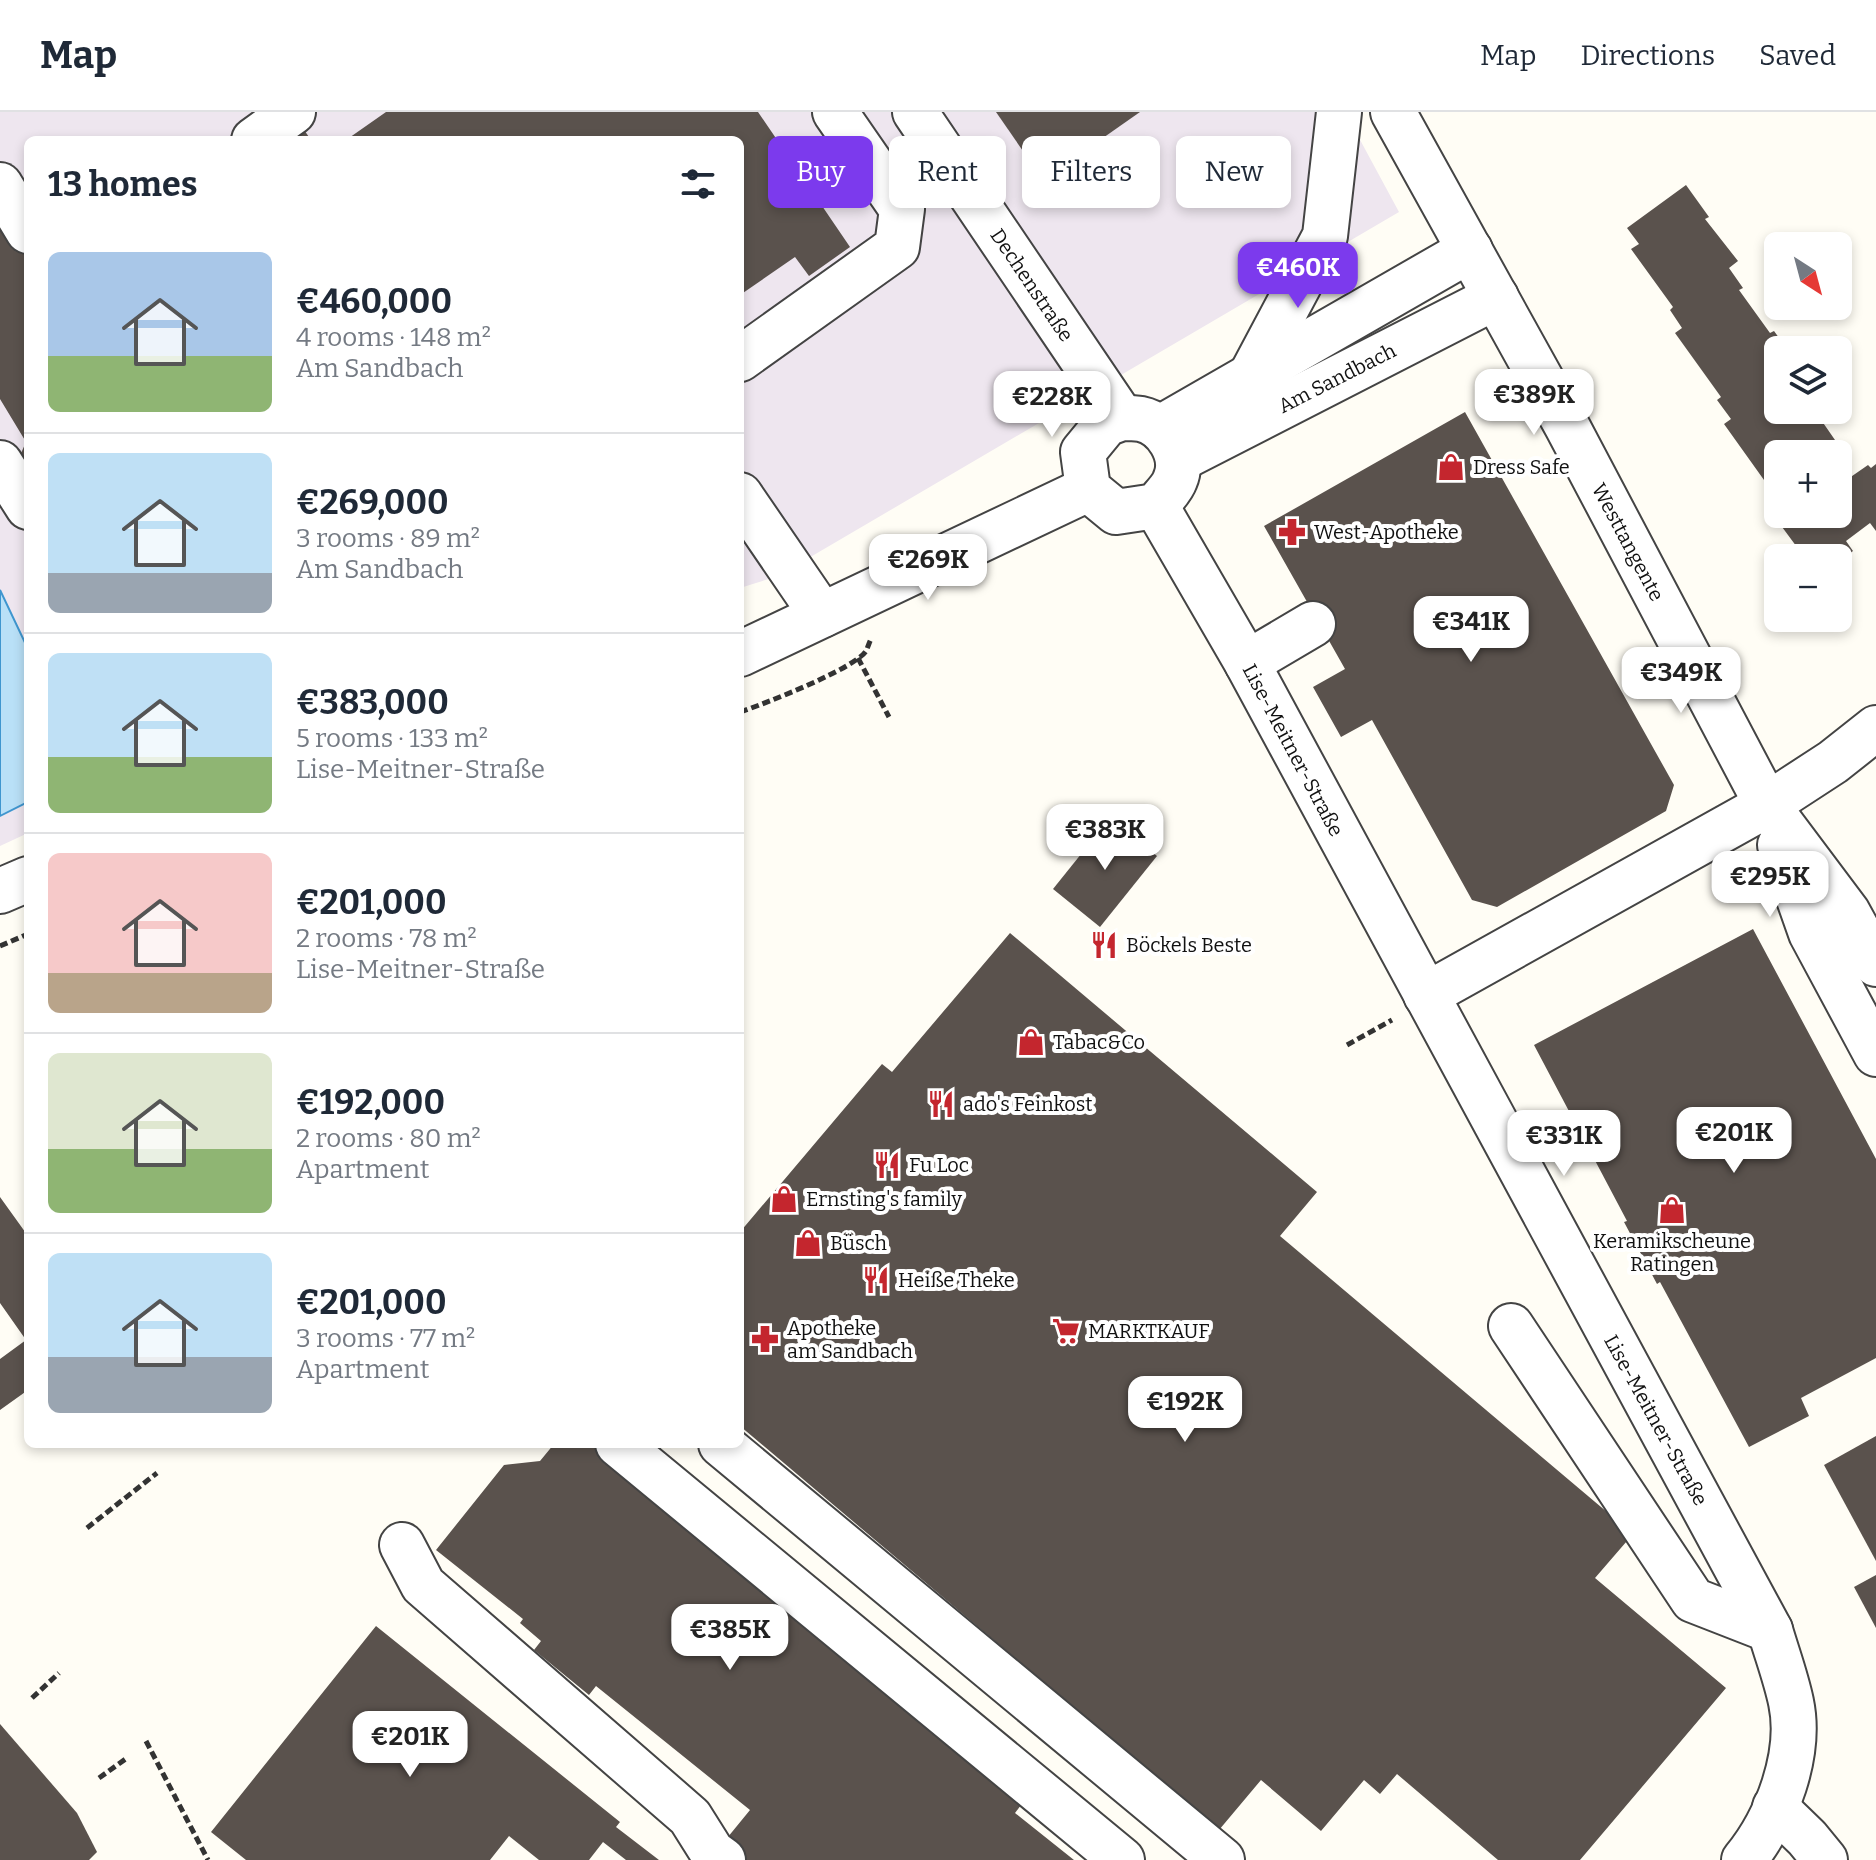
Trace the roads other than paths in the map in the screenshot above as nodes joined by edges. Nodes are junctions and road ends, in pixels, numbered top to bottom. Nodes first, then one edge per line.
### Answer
1 (293, 112) edge
2 (835, 112) edge
3 (915, 112) edge
4 (1339, 112) edge
5 (1393, 112) edge
6 (260, 136) edge
7 (0, 185) edge
8 (24, 224) edge
9 (1470, 250) junction
10 (1496, 297) junction
11 (744, 356) edge
12 (1250, 377) junction
13 (1153, 435) junction
14 (0, 463) edge
15 (1088, 489) junction
16 (24, 501) edge
17 (744, 501) edge
18 (1156, 506) junction
19 (822, 615) junction
20 (1313, 624) dead end
21 (744, 652) edge
22 (1247, 663) junction
23 (1876, 728) edge
24 (1767, 805) junction
25 (24, 881) edge
26 (0, 891) edge
27 (1876, 964) edge
28 (1427, 998) junction
29 (1876, 1054) edge
30 (1511, 1326) dead end
31 (623, 1448) edge
32 (726, 1448) edge
33 (402, 1545) dead end
34 (1770, 1630) junction
35 (1775, 1807) junction
36 (723, 1860) edge
37 (1122, 1860) edge
38 (1222, 1860) edge
39 (1744, 1860) edge
40 (1825, 1860) edge

1 - 6 street
2 - 11 street
3 - 13 street, Dechenstraße
4 - 12 street
5 - 9 street, Westtangente
7 - 8 street
9 - 10 street, Westtangente
9 - 12 street, Am Sandbach
10 - 13 street, Am Sandbach
10 - 24 street, Westtangente
12 - 13 street, Am Sandbach
13 - 15 street
13 - 18 street
14 - 16 street
15 - 18 street
15 - 19 street
17 - 19 street
18 - 22 street, Lise-Meitner-Straße
19 - 21 street
20 - 22 street
22 - 28 street, Lise-Meitner-Straße
23 - 24 street
24 - 27 street, Westtangente
24 - 28 street
24 - 29 street, Westtangente
25 - 26 street
28 - 34 street, Lise-Meitner-Straße
30 - 34 street
31 - 37 street
32 - 38 street
33 - 36 street
34 - 35 street, Lise-Meitner-Straße
35 - 39 street, Lise-Meitner-Straße
35 - 40 street

